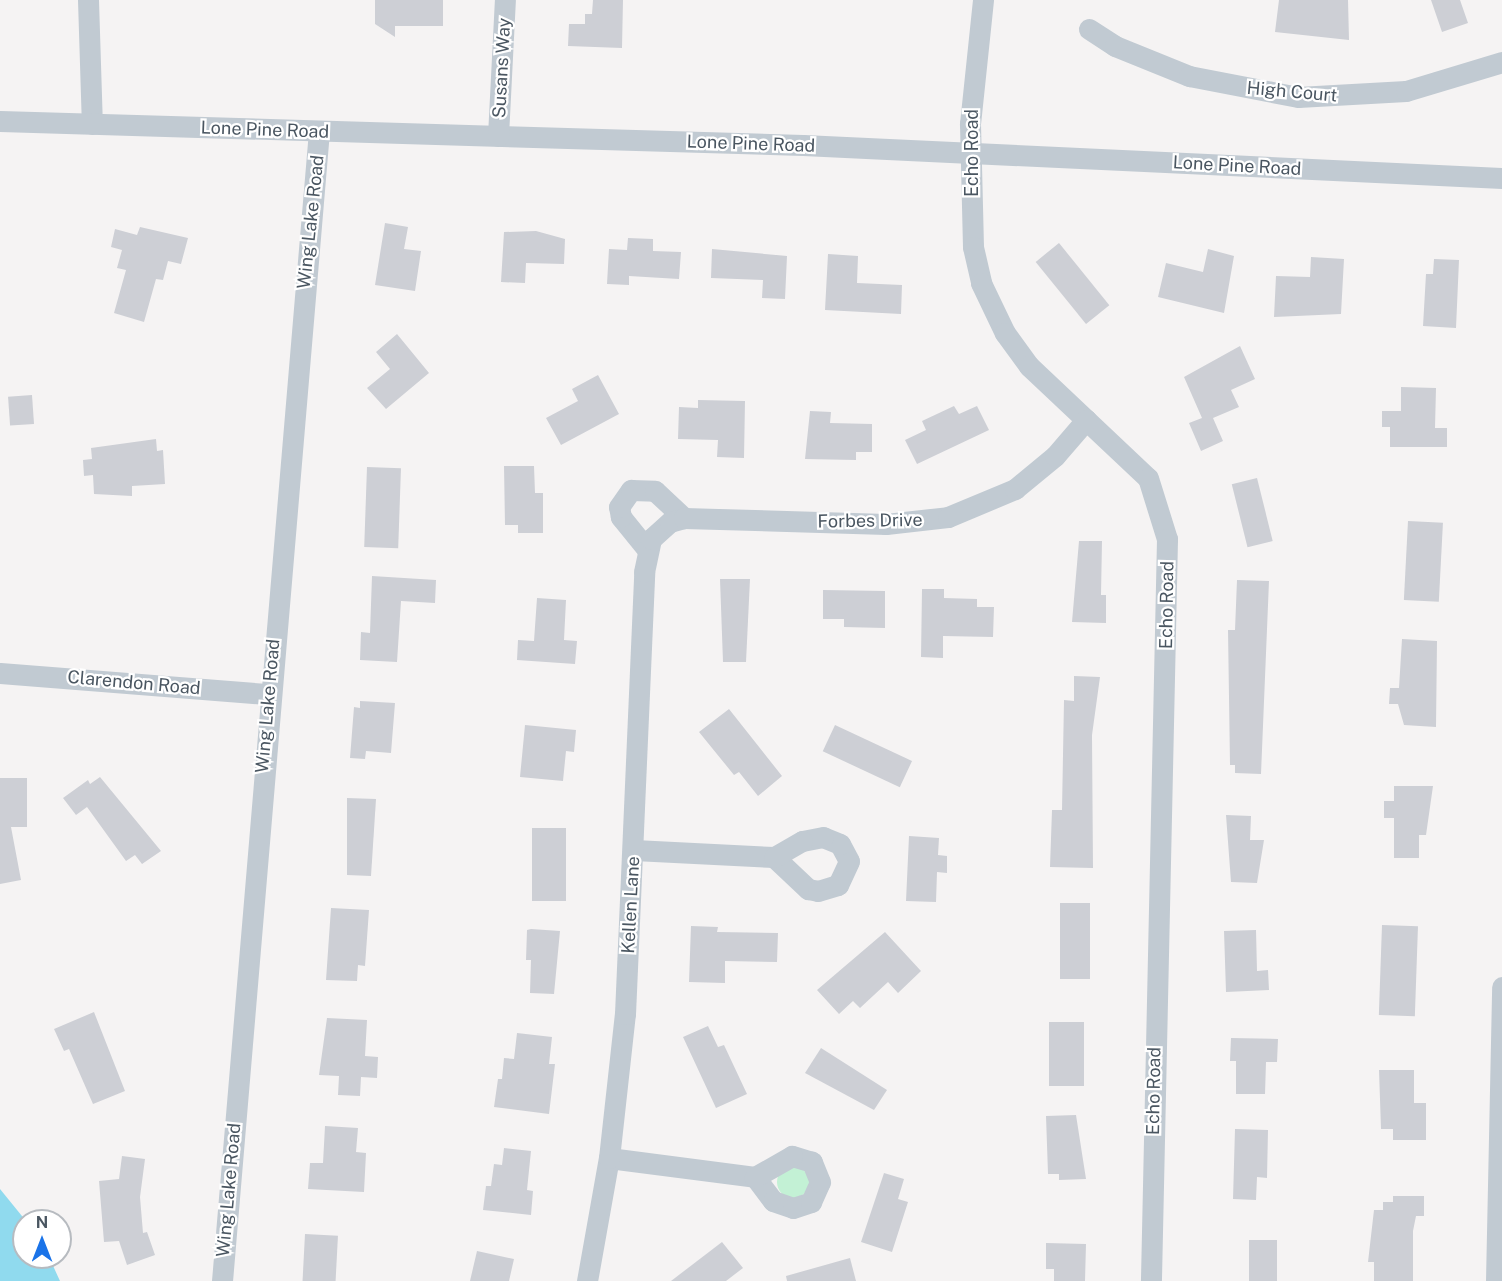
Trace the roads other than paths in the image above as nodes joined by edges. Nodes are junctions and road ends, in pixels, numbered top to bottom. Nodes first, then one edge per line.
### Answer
1 (88, 0) edge
2 (505, 0) edge
3 (983, 0) edge
4 (1089, 28) dead end
5 (1502, 62) edge
6 (0, 120) edge
7 (92, 124) junction
8 (319, 131) junction
9 (498, 136) junction
10 (970, 154) junction
11 (1502, 178) edge
12 (1086, 420) junction
13 (684, 518) junction
14 (646, 548) junction
15 (0, 673) edge
16 (269, 694) junction
17 (634, 850) junction
18 (774, 857) dead end
19 (1502, 987) edge
20 (609, 1158) junction
21 (755, 1177) dead end
22 (222, 1281) edge
23 (587, 1281) edge
24 (1151, 1281) edge
25 (1496, 1281) edge

1 - 7 street
2 - 9 street, Susans Way
3 - 10 street, Echo Road
4 - 5 street, High Court
6 - 7 street, Lone Pine Road
7 - 8 street, Lone Pine Road
8 - 9 street, Lone Pine Road
8 - 16 street, Wing Lake Road
9 - 10 street, Lone Pine Road
10 - 11 street, Lone Pine Road
10 - 12 street, Echo Road
12 - 13 street, Forbes Drive
12 - 24 street, Echo Road
13 - 14 street, Forbes Drive
13 - 14 street
14 - 17 street, Kellen Lane
15 - 16 street, Clarendon Road
16 - 22 street, Wing Lake Road
17 - 18 street
17 - 20 street, Kellen Lane
19 - 25 street
20 - 21 street
20 - 23 street, Kellen Lane

